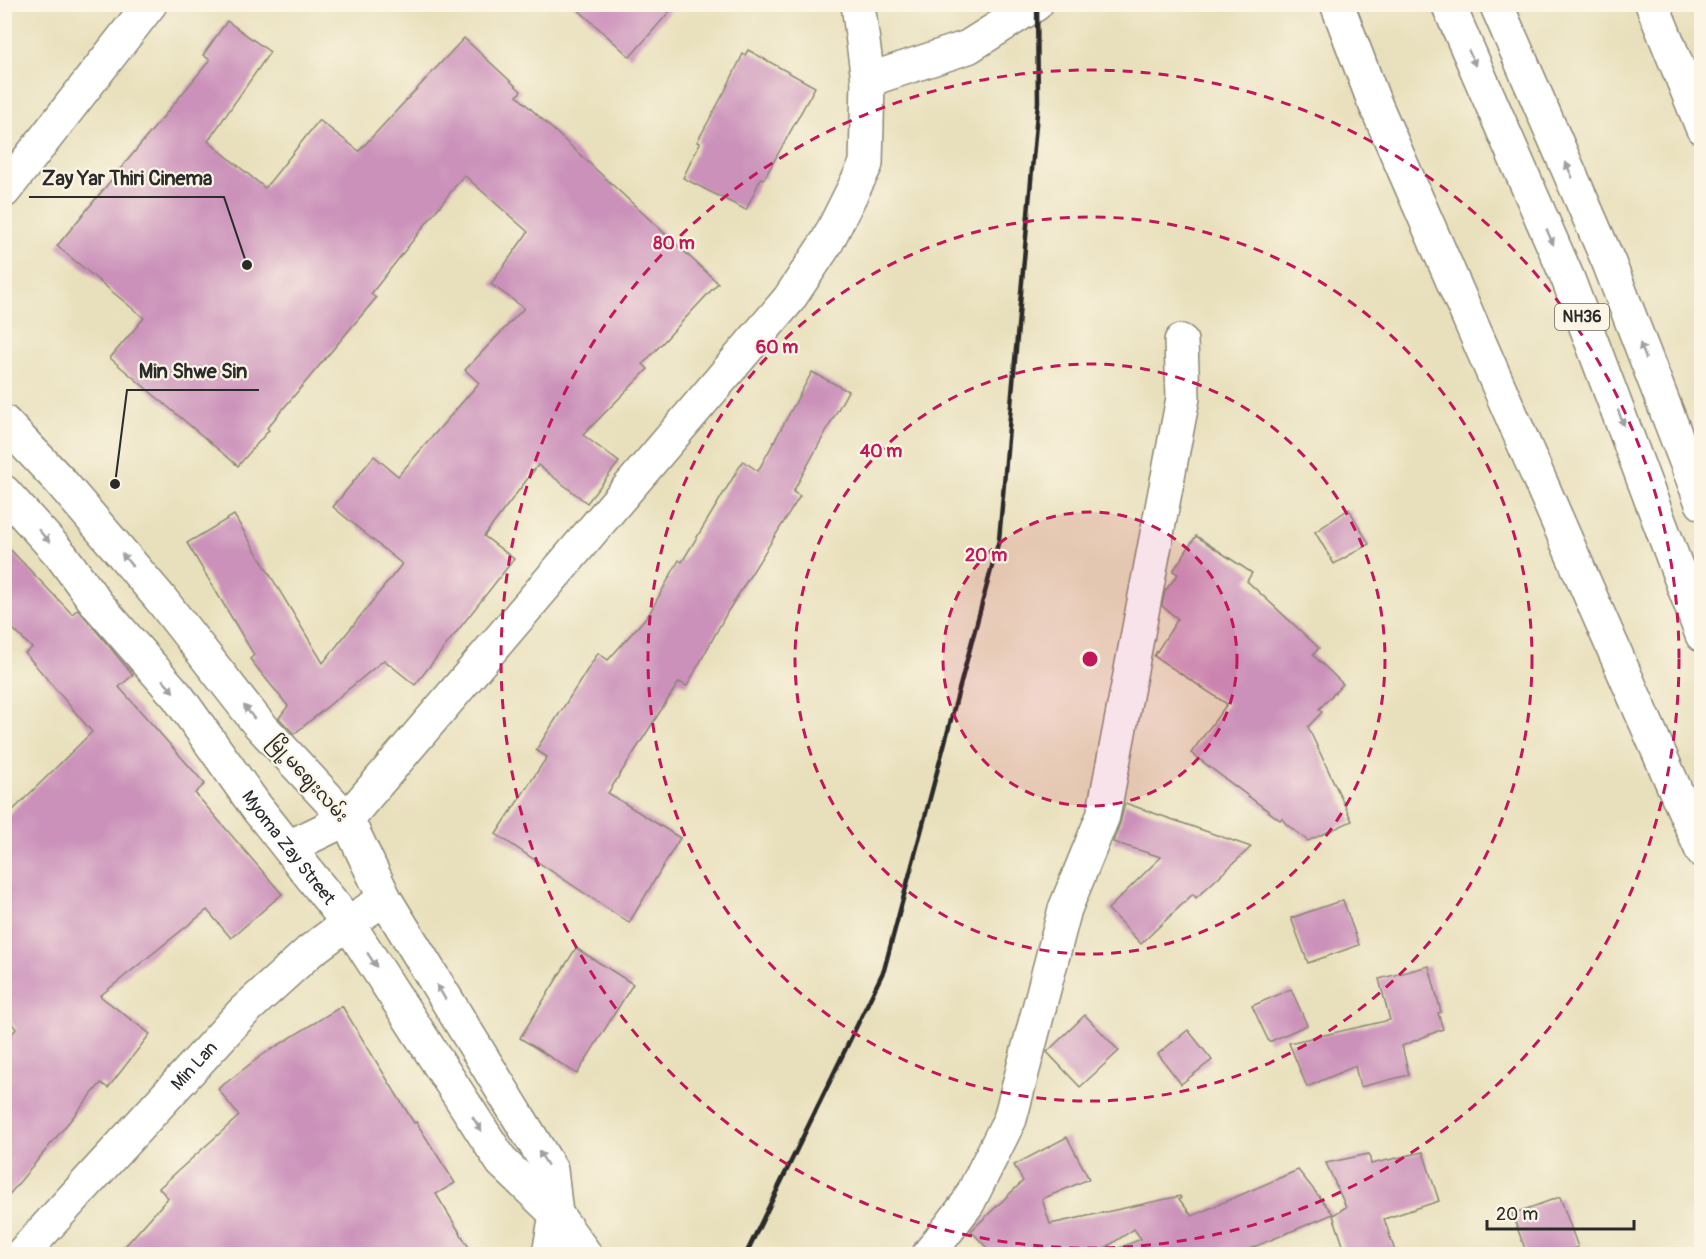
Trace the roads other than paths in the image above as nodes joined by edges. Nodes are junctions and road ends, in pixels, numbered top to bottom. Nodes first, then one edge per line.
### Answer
1 (858, 4) edge
2 (1036, 4) edge
3 (1337, 4) edge
4 (1448, 4) edge
5 (1496, 4) edge
6 (1652, 4) edge
7 (147, 5) edge
8 (868, 80) junction
9 (1701, 127) edge
10 (4, 191) edge
11 (1181, 341) dead end
12 (4, 422) edge
13 (4, 492) edge
14 (1701, 503) edge
15 (1701, 635) edge
16 (347, 819) junction
17 (289, 847) junction
18 (1701, 851) edge
19 (385, 899) junction
20 (348, 923) junction
21 (556, 1214) junction
22 (22, 1254) edge
23 (549, 1254) edge
24 (585, 1254) edge
25 (929, 1254) edge

1 - 8 main road
2 - 8 main road
3 - 18 main road
4 -> 15 main road, NH36
14 -> 5 main road, NH36
6 - 9 main road
7 - 10 main road
8 - 16 main road
11 - 25 main road
16 -> 12 main road, မြို့မဈေးလမ်း
13 -> 17 main road, Myoma Zay Street
16 - 17 main road
16 - 19 main road, မြို့မဈေးလမ်း
17 - 20 main road, Myoma Zay Street
19 - 20 main road, Min Lan
21 -> 19 main road, မြို့မဈေးလမ်း
20 -> 21 main road, Myoma Zay Street
20 - 22 main road, Min Lan
21 - 23 main road
21 - 24 main road, Myoma Zay Street

